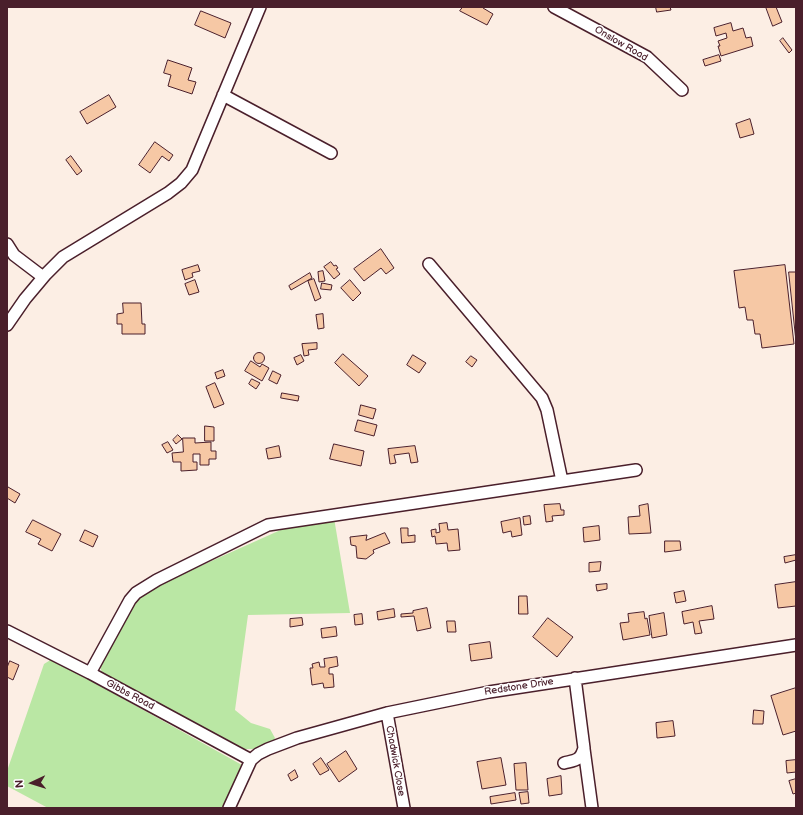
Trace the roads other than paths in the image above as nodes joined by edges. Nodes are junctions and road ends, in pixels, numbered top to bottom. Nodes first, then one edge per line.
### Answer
1 (260, 7) edge
2 (554, 7) edge
3 (682, 90) dead end
4 (223, 95) junction
5 (331, 153) dead end
6 (7, 244) edge
7 (430, 264) dead end
8 (43, 278) junction
9 (7, 325) edge
10 (636, 470) dead end
11 (562, 481) junction
12 (7, 631) edge
13 (796, 645) edge
14 (90, 673) junction
15 (575, 678) junction
16 (387, 713) junction
17 (584, 748) junction
18 (251, 760) junction
19 (564, 763) dead end
20 (229, 808) edge
21 (404, 808) edge
22 (592, 808) edge

1 - 4 street
2 - 3 street, Onslow Road
4 - 5 street
4 - 8 street
6 - 8 street
7 - 11 street
8 - 9 street
10 - 11 street
11 - 14 street
12 - 14 street, Gibbs Road
13 - 15 street, Redstone Drive
14 - 18 street, Gibbs Road
15 - 16 street, Redstone Drive
15 - 17 street
16 - 18 street, Redstone Drive
16 - 21 street, Chadwick Close
17 - 19 street
17 - 22 street
18 - 20 street

